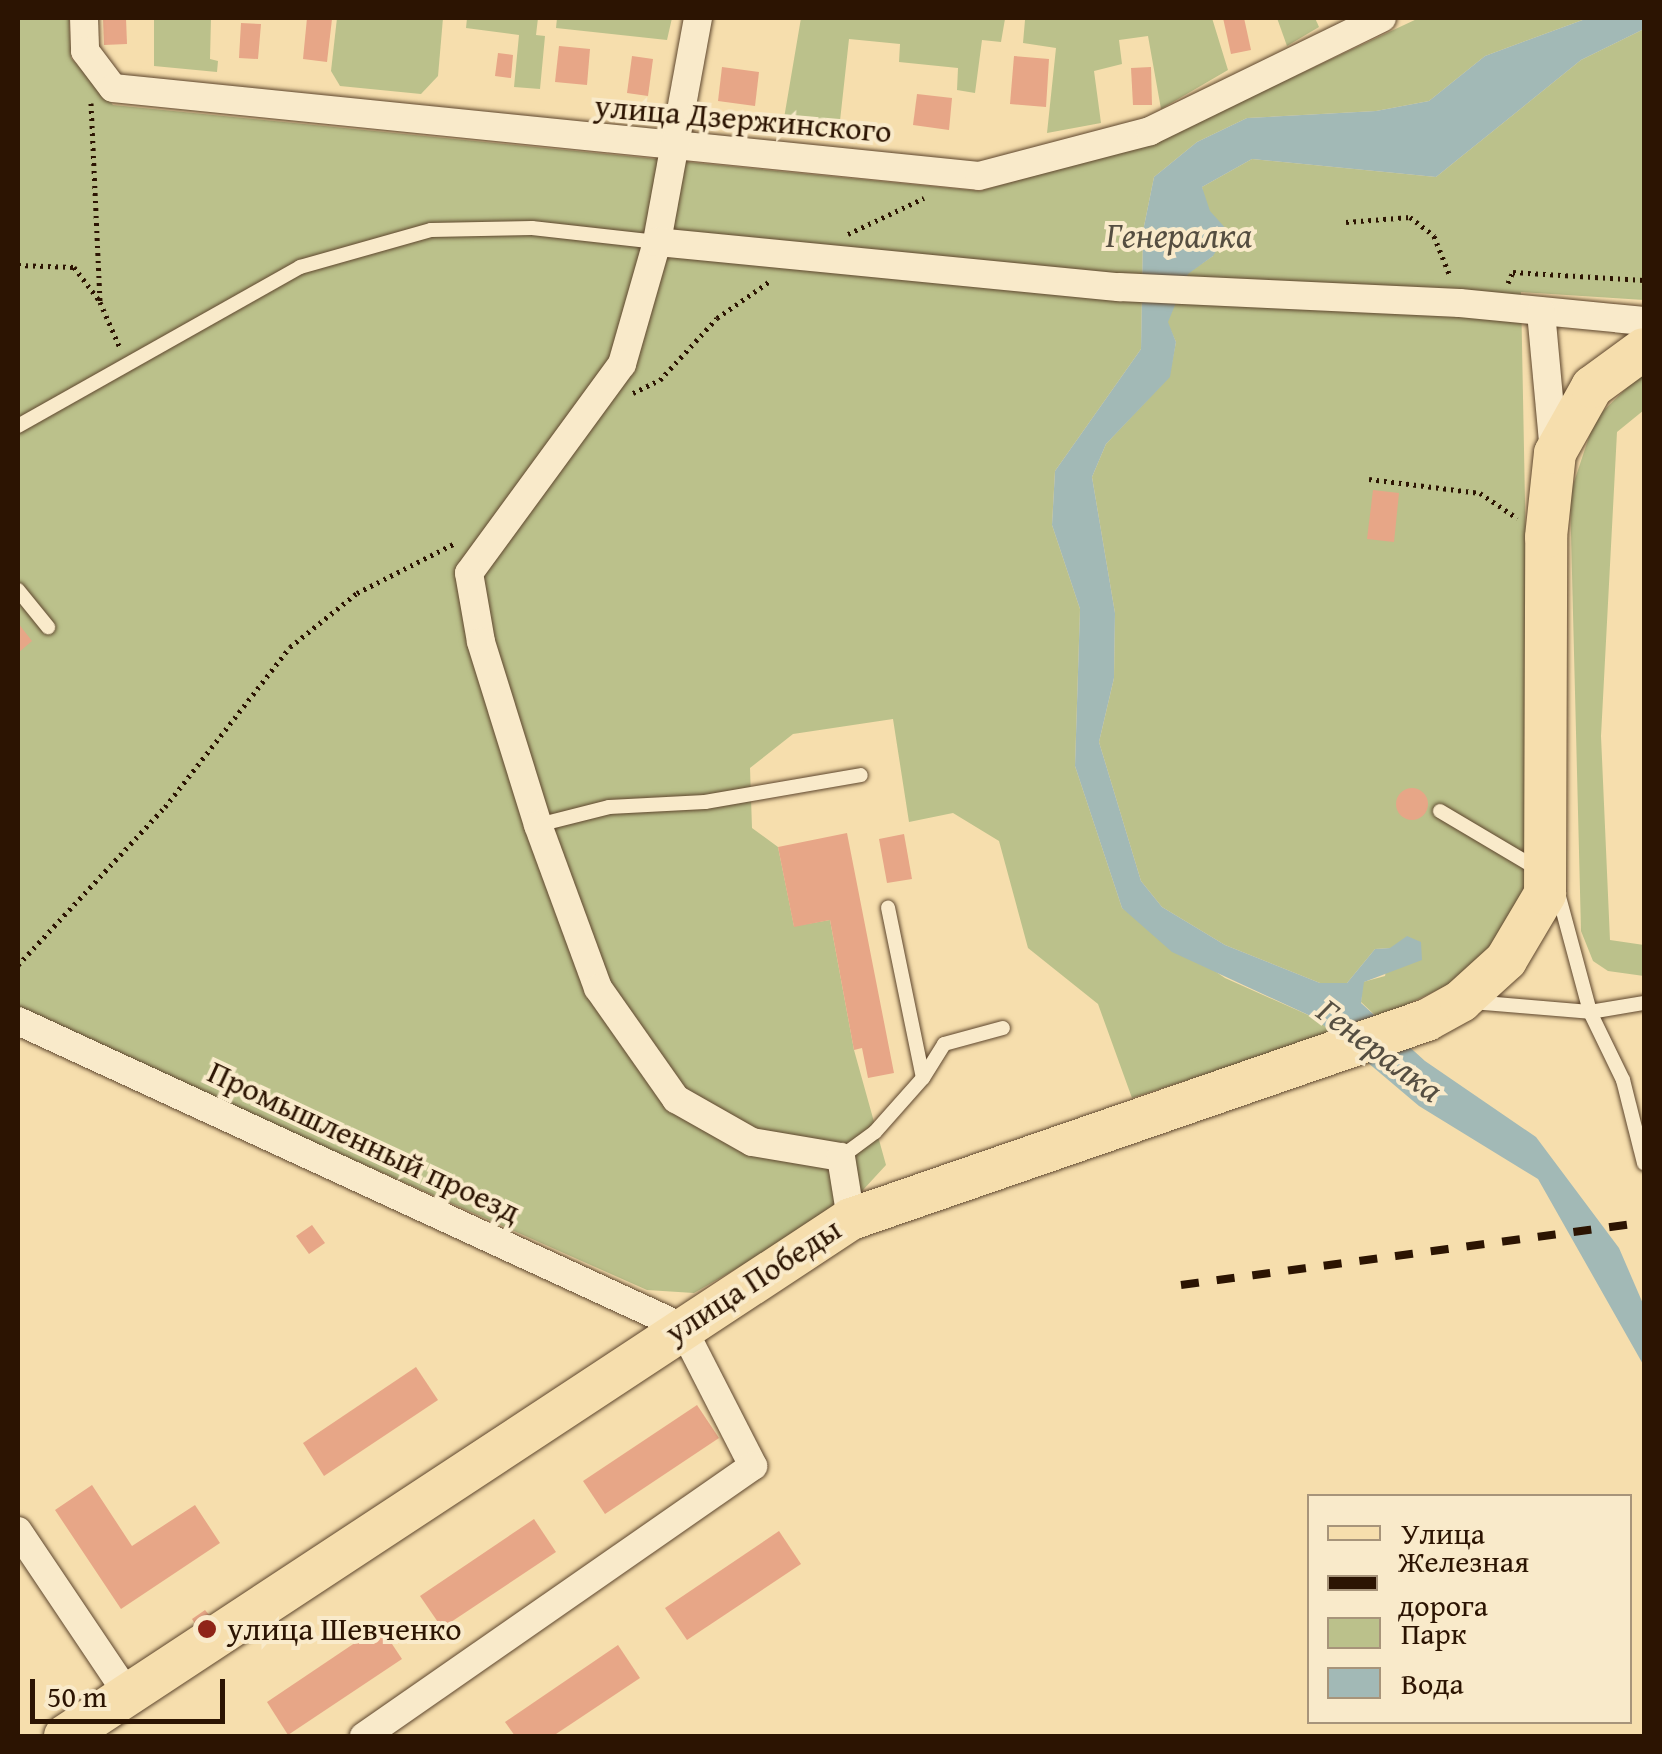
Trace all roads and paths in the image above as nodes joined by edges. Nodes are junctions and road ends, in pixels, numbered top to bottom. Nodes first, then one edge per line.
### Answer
1 (84, 18) edge
2 (698, 18) edge
3 (1382, 18) edge
4 (86, 50) junction
5 (674, 149) junction
6 (1346, 222) dead end
7 (658, 242) junction
8 (18, 266) edge
9 (1644, 280) edge
10 (1509, 282) dead end
11 (100, 302) junction
12 (1460, 303) junction
13 (1541, 312) junction
14 (1644, 321) edge
15 (1644, 349) edge
16 (126, 363) junction
17 (18, 426) edge
18 (1555, 454) junction
19 (1369, 479) dead end
20 (1480, 493) dead end
21 (18, 590) edge
22 (48, 627) dead end
23 (861, 776) dead end
24 (1440, 811) dead end
25 (538, 825) junction
26 (1547, 864) junction
27 (888, 908) dead end
28 (1644, 1002) edge
29 (1444, 1011) junction
30 (1590, 1012) junction
31 (18, 1021) edge
32 (1003, 1028) dead end
33 (923, 1078) junction
34 (841, 1157) junction
35 (1644, 1162) edge
36 (851, 1219) junction
37 (682, 1326) junction
38 (18, 1531) edge
39 (128, 1695) junction
40 (65, 1736) edge
41 (364, 1736) edge

1 - 4 street
2 - 5 street
3 - 5 street, улица Дзержинского
4 - 5 street, улица Дзержинского
4 - 11 path
5 - 7 street
6 - 12 path
7 - 12 street
7 - 16 lane
7 - 25 street
8 - 11 path
9 - 10 path
11 - 16 path
12 - 13 street
13 - 14 street
13 - 18 street
15 - 18 main road
16 - 17 lane
18 - 26 main road, улица Победы
19 - 20 path
21 - 22 lane
23 - 25 lane
24 - 26 lane
25 - 34 street
26 - 29 main road, улица Победы
26 - 30 lane
27 - 33 lane
28 - 30 lane
29 - 30 lane
29 - 36 main road, улица Победы
30 - 35 lane
31 - 37 street, Промышленный проезд
32 - 33 lane
33 - 34 lane
34 - 36 street
36 - 37 main road, улица Победы
37 - 39 main road, улица Победы
37 - 41 street
38 - 39 street
39 - 40 main road, улица Победы

